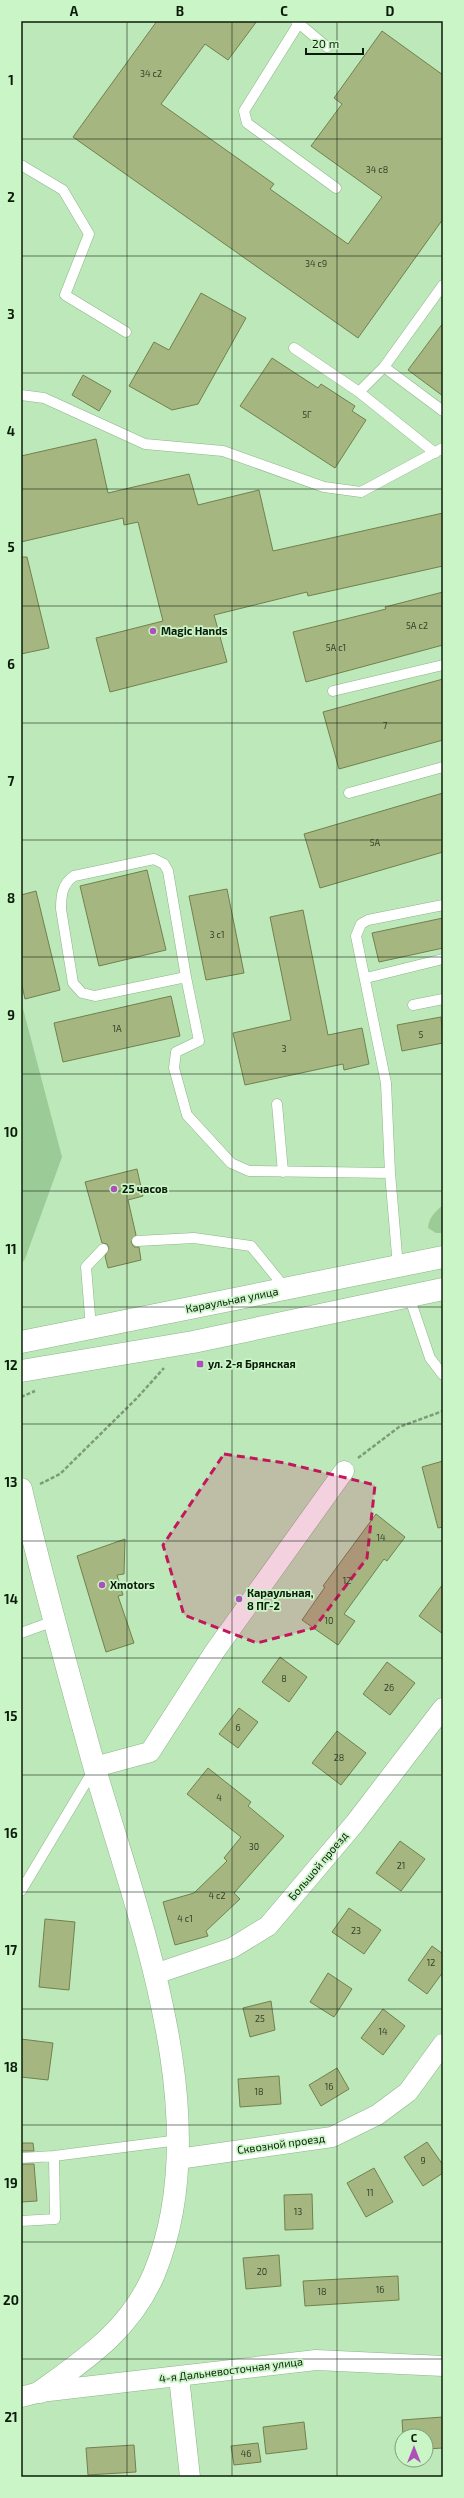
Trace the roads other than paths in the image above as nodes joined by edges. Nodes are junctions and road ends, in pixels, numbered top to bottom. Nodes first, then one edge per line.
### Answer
1 (297, 22) edge
2 (327, 47) dead end
3 (21, 165) edge
4 (336, 188) dead end
5 (443, 285) edge
6 (126, 332) dead end
7 (294, 348) dead end
8 (384, 367) junction
9 (360, 392) junction
10 (21, 395) edge
11 (443, 411) edge
12 (439, 451) edge
13 (443, 665) edge
14 (334, 691) dead end
15 (443, 767) edge
16 (349, 793) dead end
17 (443, 905) edge
18 (443, 959) edge
19 (186, 977) junction
20 (366, 978) junction
21 (443, 1000) edge
22 (413, 1006) dead end
23 (277, 1104) dead end
24 (283, 1172) junction
25 (390, 1173) junction
26 (137, 1241) dead end
27 (103, 1249) dead end
28 (443, 1257) edge
29 (398, 1267) junction
30 (286, 1289) junction
31 (443, 1289) edge
32 (409, 1296) junction
33 (91, 1328) junction
34 (21, 1342) edge
35 (21, 1371) edge
36 (443, 1374) edge
37 (344, 1471) road end
38 (21, 1491) edge
39 (54, 1621) junction
40 (21, 1633) edge
41 (443, 1708) edge
42 (95, 1767) junction
43 (21, 1891) edge
44 (156, 1974) junction
45 (443, 2044) edge
46 (179, 2150) junction
47 (54, 2156) junction
48 (21, 2158) edge
49 (21, 2221) edge
50 (443, 2366) edge
51 (179, 2378) junction
52 (31, 2394) edge
53 (190, 2477) edge

1 - 2 lane
1 - 4 lane
3 - 6 lane
5 - 8 lane
7 - 9 lane
8 - 9 lane
8 - 11 lane
9 - 12 lane
10 - 12 lane
13 - 14 lane
15 - 16 lane
17 - 20 lane
18 - 20 lane
19 - 19 lane
19 - 24 lane
20 - 25 lane
21 - 22 lane
23 - 24 lane
24 - 25 lane
25 - 29 lane
26 - 30 lane
27 - 33 lane
28 - 29 street, Караульная улица
29 - 30 street, Караульная улица
30 - 33 street, Караульная улица
31 - 32 street
32 - 35 street
32 - 36 lane
33 - 34 street, Караульная улица
37 - 42 street
38 - 39 street
39 - 40 lane
39 - 42 street
41 - 44 street, Большой проезд
42 - 43 lane
42 - 44 street
44 - 46 street
45 - 46 street, Сквозной проезд
46 - 47 lane
46 - 52 street
47 - 48 lane
47 - 49 lane
50 - 51 street, 4-я Дальневосточная улица
51 - 52 street, 4-я Дальневосточная улица
51 - 53 street

